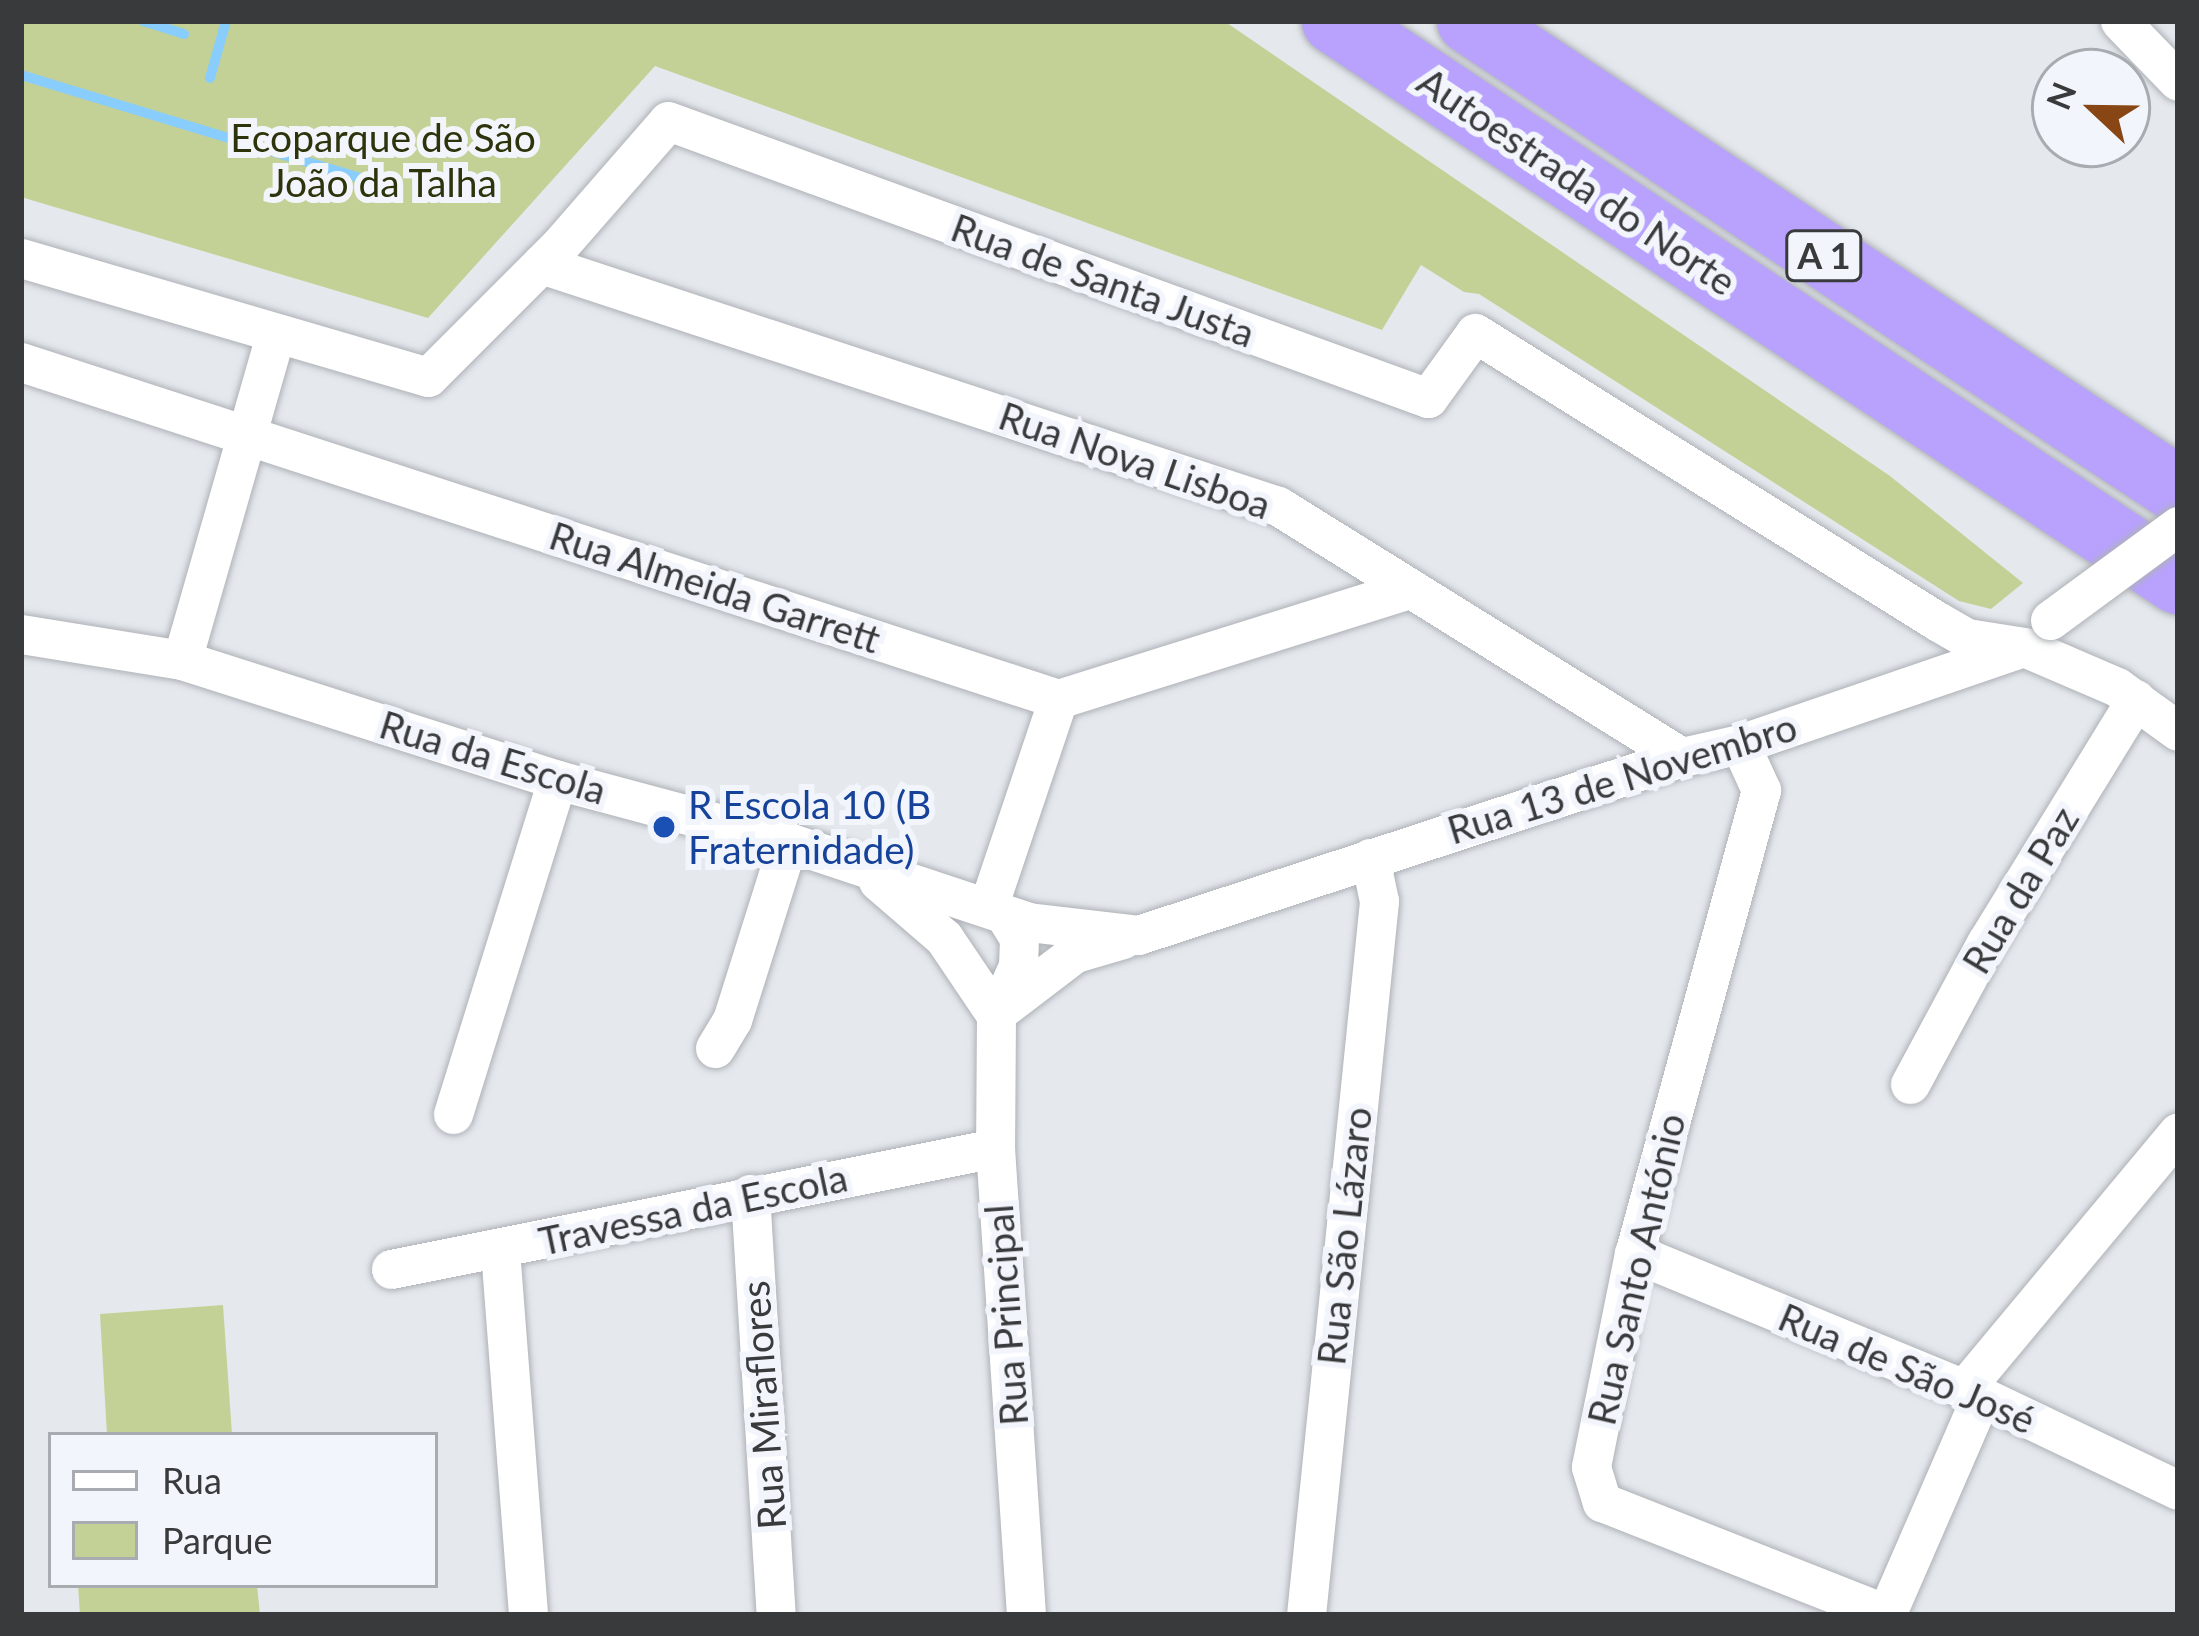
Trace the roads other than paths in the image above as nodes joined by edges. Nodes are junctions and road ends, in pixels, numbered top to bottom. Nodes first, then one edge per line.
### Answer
1 (1335, 21) edge
2 (1470, 21) edge
3 (2145, 29) edge
4 (2178, 81) edge
5 (21, 258) edge
6 (541, 264) junction
7 (276, 333) junction
8 (21, 362) edge
9 (245, 433) junction
10 (2178, 490) edge
11 (2178, 526) edge
12 (2178, 581) edge
13 (1410, 589) junction
14 (2037, 633) junction
15 (21, 634) edge
16 (186, 647) junction
17 (1058, 699) junction
18 (2136, 699) junction
19 (2178, 731) edge
20 (1740, 743) junction
21 (1682, 757) junction
22 (556, 780) junction
23 (788, 842) junction
24 (1370, 858) junction
25 (861, 868) junction
26 (1007, 914) junction
27 (1138, 935) junction
28 (973, 976) junction
29 (996, 1015) junction
30 (715, 1048) dead end
31 (1910, 1084) dead end
32 (453, 1114) dead end
33 (2178, 1132) edge
34 (995, 1148) junction
35 (750, 1194) junction
36 (500, 1250) junction
37 (1634, 1253) junction
38 (391, 1269) dead end
39 (1972, 1393) junction
40 (2178, 1490) edge
41 (528, 1615) edge
42 (776, 1615) edge
43 (1026, 1615) edge
44 (1306, 1615) edge
45 (1887, 1615) edge

1 - 12 highway, Autoestrada do Norte / A 1
2 - 10 highway, Autoestrada do Norte / A 1
3 - 4 street
5 - 7 street, Rua de Santa Justa
6 - 7 street, Rua de Santa Justa
6 - 13 street, Rua Nova Lisboa
6 - 14 street, Rua de Santa Justa
7 - 9 street
8 - 9 street, Rua Almeida Garrett
9 - 16 street
9 - 17 street, Rua Almeida Garrett
11 - 14 street, Rua 13 de Novembro, bridge
13 - 17 street
13 - 21 street, Rua Nova Lisboa
14 - 18 street, Rua de Santa Justa
14 - 20 street, Rua 13 de Novembro
15 - 16 street, Rua da Escola
16 - 22 street, Rua da Escola
17 - 26 street
18 - 19 street, Rua de Santa Justa
18 - 31 street, Rua da Paz
20 - 21 street, Rua 13 de Novembro
20 - 37 street, Rua Santo António
21 - 24 street, Rua 13 de Novembro
22 - 23 street, Rua da Escola
22 - 32 street
23 - 25 street, Rua da Escola
23 - 30 street
24 - 27 street, Rua 13 de Novembro
24 - 44 street, Rua São Lázaro
25 - 26 street, Rua da Escola
25 - 28 street
26 - 27 street, Rua 13 de Novembro
26 - 28 street
26 - 29 street
27 - 29 street
28 - 29 street
29 - 34 street, Rua Principal
33 - 39 street
34 - 35 street, Travessa da Escola
34 - 43 street, Rua Principal
35 - 36 street, Travessa da Escola
35 - 42 street, Rua Miraflores
36 - 38 street, Travessa da Escola
36 - 41 street
37 - 39 street, Rua de São José
37 - 45 street, Rua Santo António
39 - 40 street, Rua de São José
39 - 45 street

